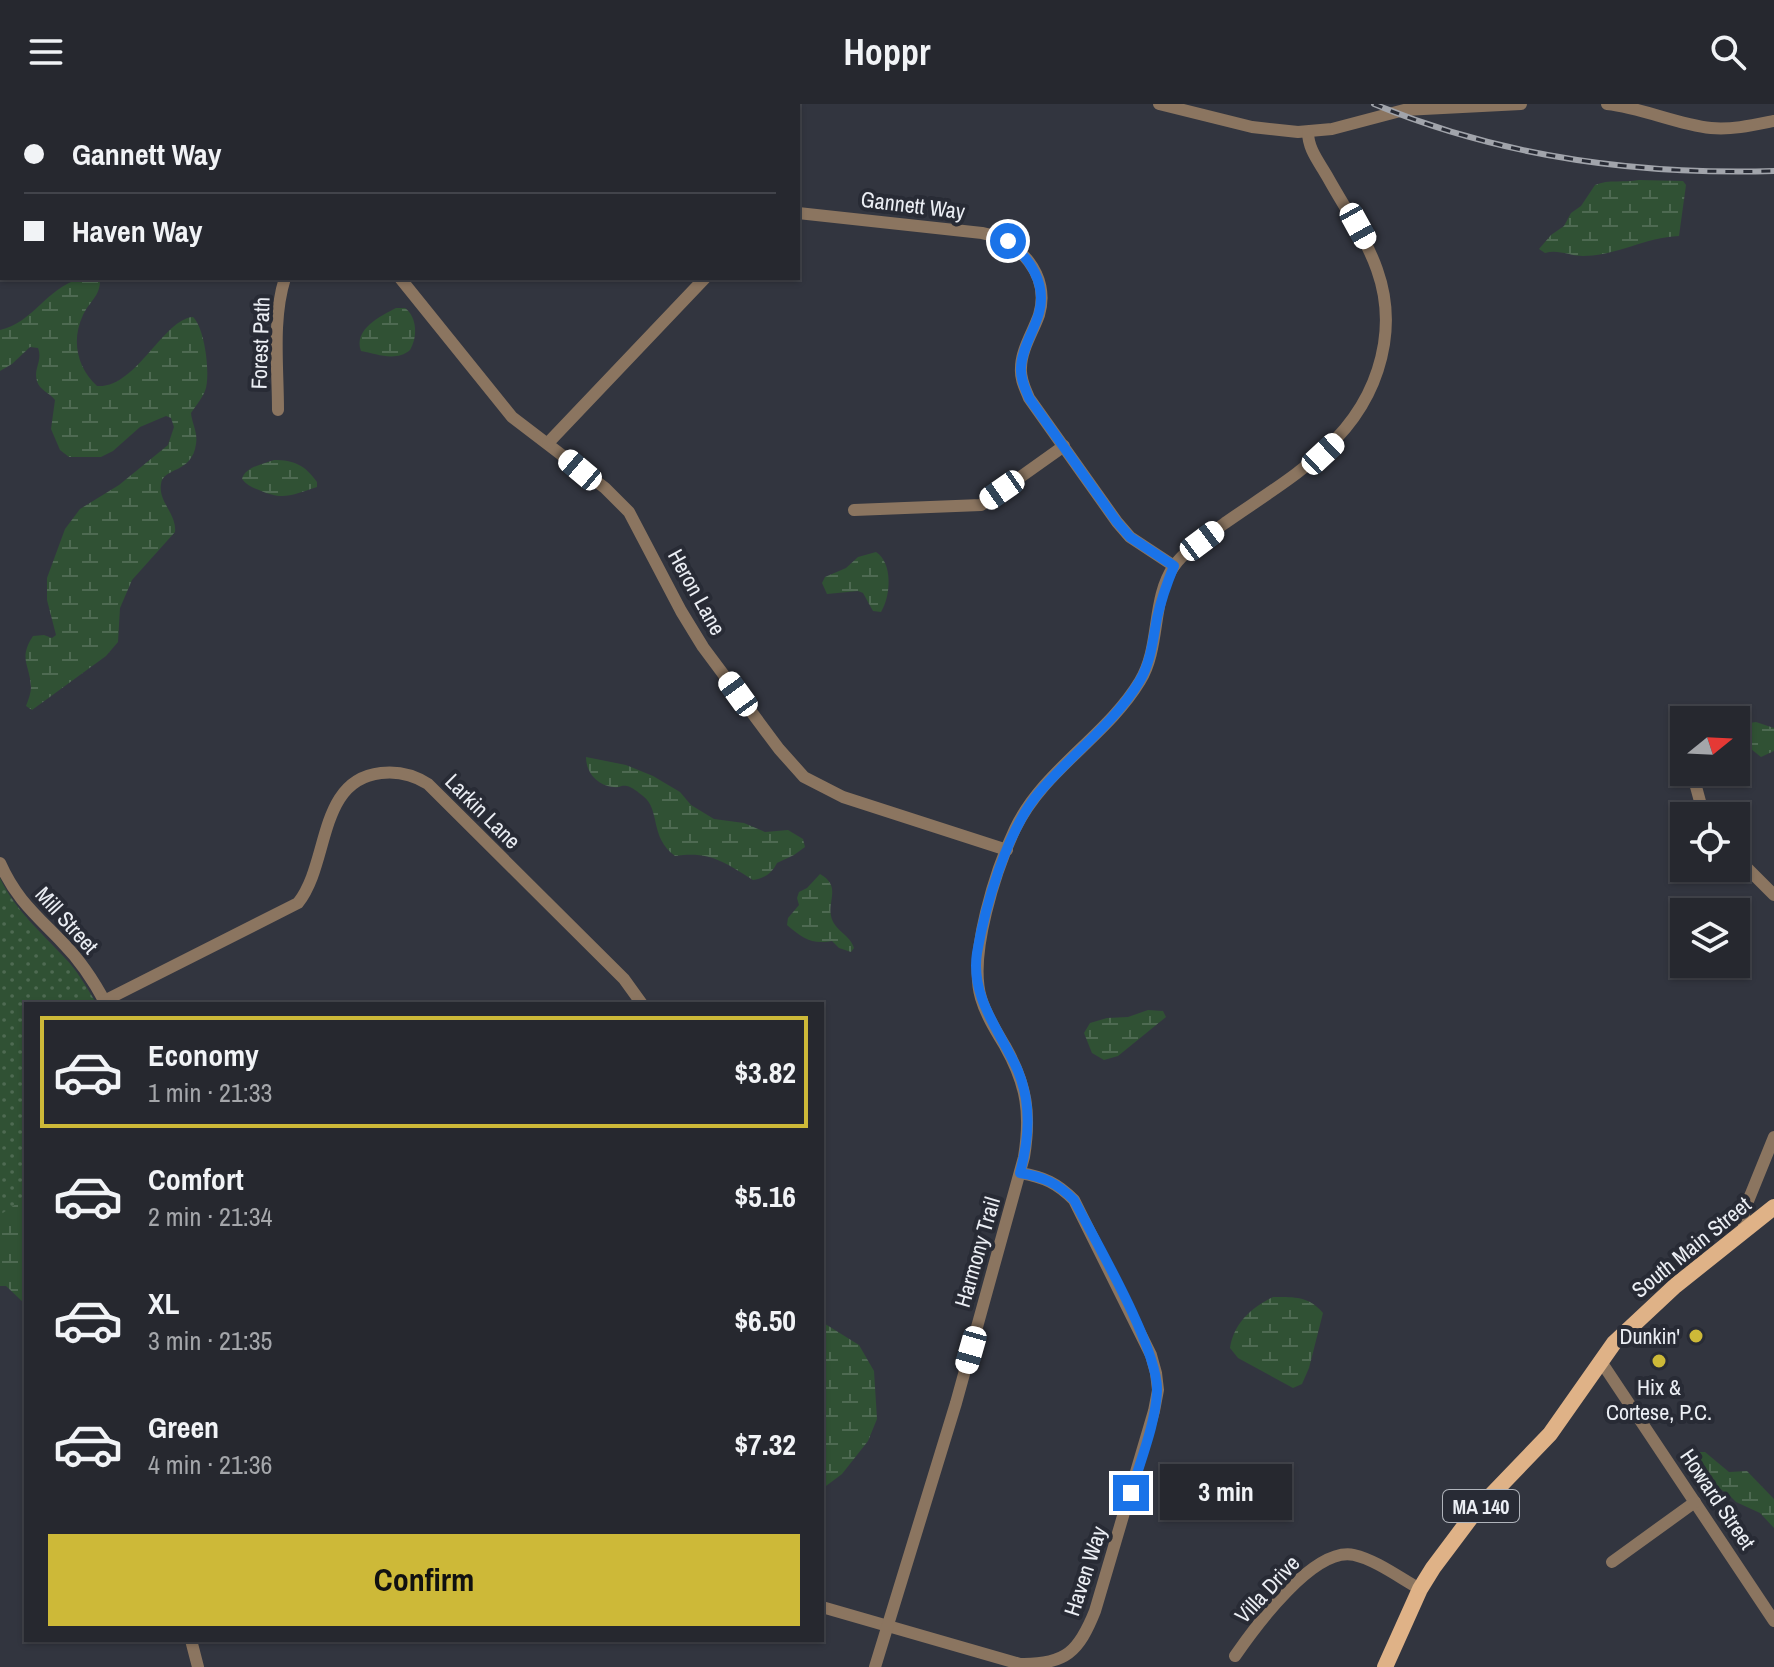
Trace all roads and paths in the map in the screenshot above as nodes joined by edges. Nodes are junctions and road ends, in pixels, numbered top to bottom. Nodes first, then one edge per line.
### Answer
1 (1159, 104) edge
2 (1521, 104) edge
3 (1607, 104) edge
4 (1492, 105) edge
5 (1774, 121) edge
6 (1308, 132) junction
7 (800, 213) edge
8 (285, 280) edge
9 (402, 280) edge
10 (703, 280) edge
11 (278, 410) dead end
12 (548, 443) junction
13 (1064, 446) junction
14 (854, 510) dead end
15 (1174, 566) junction
16 (1007, 850) junction
17 (0, 863) edge
18 (1750, 871) edge
19 (1774, 895) edge
20 (105, 1002) edge
21 (641, 1002) edge
22 (1774, 1137) edge
23 (1020, 1173) junction
24 (1774, 1207) edge
25 (1744, 1231) junction
26 (1600, 1360) junction
27 (1695, 1502) junction
28 (1612, 1562) dead end
29 (1420, 1589) junction
30 (824, 1608) edge
31 (1774, 1621) edge
32 (889, 1626) junction
33 (192, 1642) edge
34 (1235, 1656) dead end
35 (198, 1667) edge
36 (875, 1667) edge
37 (1385, 1667) edge

1 - 6 street
2 - 4 street
3 - 5 street
4 - 6 street
6 - 15 street
7 - 13 street, Gannett Way
8 - 11 street, Forest Path
9 - 12 street, Heron Lane
10 - 12 street
12 - 16 street, Heron Lane
13 - 14 street
13 - 15 street, Gannett Way
15 - 16 street, Harmony Trail
16 - 23 street, Harmony Trail
17 - 20 street, Mill Street
18 - 19 street
20 - 21 street, Larkin Lane
22 - 25 street
23 - 32 street, Harmony Trail
23 - 32 street, Haven Way
24 - 25 main road, South Main Street / MA 140
25 - 26 main road, South Main Street / MA 140
26 - 27 street, Howard Street
26 - 29 main road, South Main Street / MA 140
27 - 28 street
27 - 31 street, Howard Street
29 - 34 street, Villa Drive
29 - 37 main road, South Main Street / MA 140
30 - 32 street
32 - 36 street, Harmony Trail
33 - 35 street

